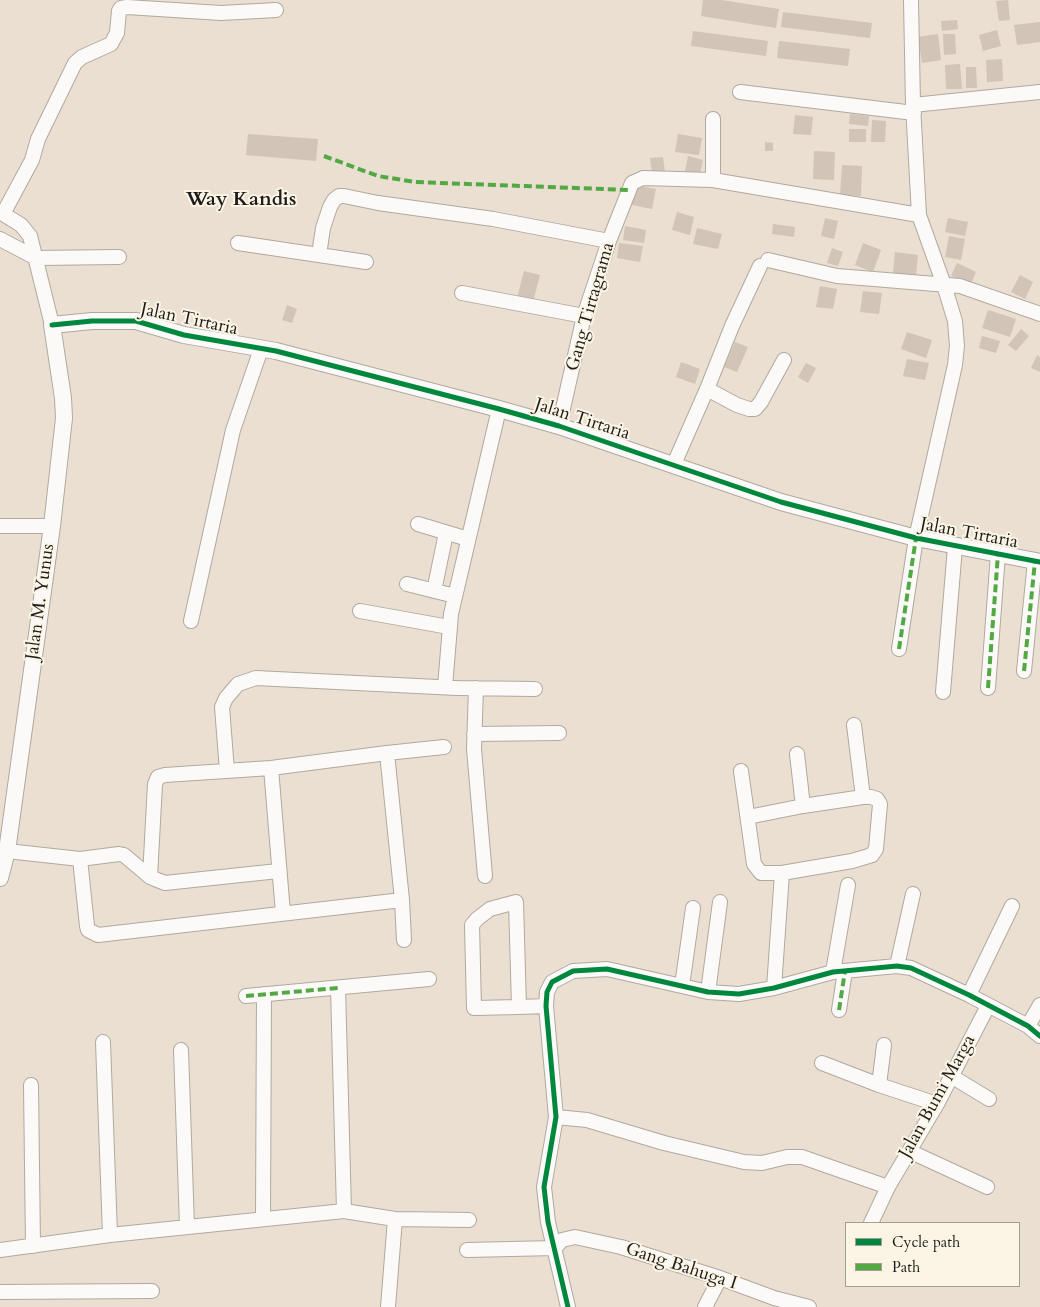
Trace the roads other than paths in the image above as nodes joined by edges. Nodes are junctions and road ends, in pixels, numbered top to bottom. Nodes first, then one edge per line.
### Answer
1 (911, 0) edge
2 (120, 4) edge
3 (276, 10) dead end
4 (740, 92) dead end
5 (1040, 92) edge
6 (914, 109) junction
7 (713, 119) dead end
8 (713, 180) junction
9 (2, 213) edge
10 (919, 215) junction
11 (0, 239) edge
12 (609, 241) junction
13 (238, 243) dead end
14 (319, 255) junction
15 (119, 257) dead end
16 (36, 258) junction
17 (366, 262) dead end
18 (944, 285) junction
19 (462, 293) dead end
20 (1040, 314) edge
21 (584, 316) junction
22 (52, 325) junction
23 (261, 349) junction
24 (784, 360) dead end
25 (707, 389) junction
26 (499, 409) junction
27 (559, 426) junction
28 (674, 464) junction
29 (418, 524) dead end
30 (0, 526) edge
31 (52, 526) junction
32 (446, 533) junction
33 (916, 538) junction
34 (468, 540) junction
35 (955, 546) junction
36 (998, 554) junction
37 (1038, 561) edge
38 (407, 584) dead end
39 (434, 591) junction
40 (455, 596) junction
41 (360, 611) dead end
42 (191, 621) dead end
43 (449, 626) junction
44 (899, 649) dead end
45 (1024, 671) dead end
46 (445, 687) junction
47 (476, 688) junction
48 (988, 688) dead end
49 (535, 689) dead end
50 (943, 692) dead end
51 (854, 725) dead end
52 (559, 733) dead end
53 (474, 734) junction
54 (444, 747) dead end
55 (387, 753) junction
56 (796, 754) dead end
57 (271, 768) junction
58 (227, 771) junction
59 (741, 771) dead end
60 (864, 797) junction
61 (803, 806) junction
62 (748, 817) junction
63 (7, 850) junction
64 (80, 859) junction
65 (278, 870) junction
66 (782, 873) junction
67 (485, 876) dead end
68 (150, 877) junction
69 (0, 878) edge
70 (848, 886) dead end
71 (912, 894) dead end
72 (402, 900) junction
73 (720, 902) dead end
74 (1012, 906) dead end
75 (693, 908) dead end
76 (283, 913) junction
77 (404, 940) dead end
78 (897, 966) junction
79 (839, 972) junction
80 (429, 979) dead end
81 (682, 986) junction
82 (338, 988) junction
83 (774, 988) junction
84 (708, 992) junction
85 (264, 994) junction
86 (969, 995) junction
87 (246, 996) dead end
88 (1040, 1005) edge
89 (546, 1006) junction
90 (988, 1006) junction
91 (519, 1007) junction
92 (840, 1010) dead end
93 (1028, 1026) junction
94 (1040, 1036) edge
95 (104, 1042) dead end
96 (884, 1045) dead end
97 (181, 1050) dead end
98 (822, 1063) dead end
99 (951, 1076) junction
100 (31, 1084) dead end
101 (880, 1084) junction
102 (988, 1099) dead end
103 (937, 1104) junction
104 (556, 1117) junction
105 (909, 1151) junction
106 (888, 1187) junction
107 (987, 1187) dead end
108 (344, 1212) junction
109 (263, 1219) junction
110 (395, 1219) junction
111 (469, 1220) dead end
112 (871, 1222) edge
113 (187, 1227) junction
114 (110, 1235) junction
115 (33, 1246) junction
116 (556, 1248) junction
117 (0, 1250) edge
118 (467, 1250) dead end
119 (720, 1278) junction
120 (152, 1291) dead end
121 (0, 1292) edge
122 (772, 1303) edge
123 (388, 1307) edge
124 (568, 1307) edge
125 (704, 1307) edge
126 (809, 1307) edge

1 - 6 street
2 - 3 street
2 - 9 street
4 - 6 street
5 - 6 street
6 - 10 street
7 - 8 street
8 - 10 street
8 - 12 street, Gang Tirtagrama
9 - 16 street
10 - 18 street
11 - 16 street
12 - 14 street
12 - 21 street, Gang Tirtagrama
13 - 14 street
14 - 17 street
15 - 16 street
16 - 22 street
18 - 20 street
18 - 25 street
18 - 33 street
19 - 21 street
21 - 27 street, Gang Tirtagrama
22 - 23 street, Jalan Tirtaria
22 - 31 street, Jalan M. Yunus
23 - 26 street, Jalan Tirtaria
23 - 42 street
24 - 25 street
25 - 28 street
26 - 27 street, Jalan Tirtaria
26 - 34 street
27 - 28 street, Jalan Tirtaria
28 - 33 street, Jalan Tirtaria
29 - 32 street
30 - 31 street
31 - 63 street, Jalan M. Yunus
32 - 34 street
32 - 39 street
33 - 35 street, Jalan Tirtaria
33 - 44 street
34 - 40 street
35 - 36 street, Jalan Tirtaria
35 - 50 street
36 - 37 street, Jalan Tirtaria
36 - 48 street
37 - 45 street
38 - 39 street
39 - 40 street
40 - 43 street
41 - 43 street
43 - 46 street
46 - 47 street
46 - 58 street
47 - 49 street
47 - 53 street
51 - 60 street
52 - 53 street
53 - 67 street
54 - 55 street
55 - 57 street
55 - 72 street
56 - 61 street
57 - 58 street
57 - 65 street
58 - 68 street
59 - 62 street
60 - 61 street
60 - 66 street
61 - 62 street
62 - 66 street
63 - 64 street
63 - 69 street, Jalan M. Yunus
64 - 68 street
64 - 76 street
65 - 68 street
65 - 76 street
66 - 83 street
70 - 79 street
71 - 78 street
72 - 76 street
72 - 77 street
73 - 84 street
74 - 86 street
75 - 81 street
78 - 79 street
78 - 86 street
79 - 83 street
79 - 92 street
80 - 82 street
81 - 84 street
81 - 89 street
82 - 85 street
82 - 108 street
83 - 84 street
85 - 87 street
85 - 109 street
86 - 90 street
88 - 93 street
89 - 91 street
89 - 104 street
90 - 93 street
90 - 99 street, Jalan Bumi Marga
91 - 91 street
93 - 94 street
95 - 114 street
96 - 101 street
97 - 113 street
98 - 101 street
99 - 102 street
99 - 103 street, Jalan Bumi Marga
100 - 115 street
101 - 103 street
103 - 105 street, Jalan Bumi Marga
104 - 106 street
104 - 116 street
105 - 106 street, Jalan Bumi Marga
105 - 107 street
106 - 112 street, Jalan Bumi Marga
108 - 109 street
108 - 110 street
109 - 113 street
110 - 111 street
110 - 123 street
113 - 114 street
114 - 115 street
115 - 117 street
116 - 118 street
116 - 119 street, Gang Bahuga I
116 - 124 street
119 - 122 street, Gang Bahuga I
119 - 125 street
120 - 121 street
122 - 126 street, Gang Bahuga I

